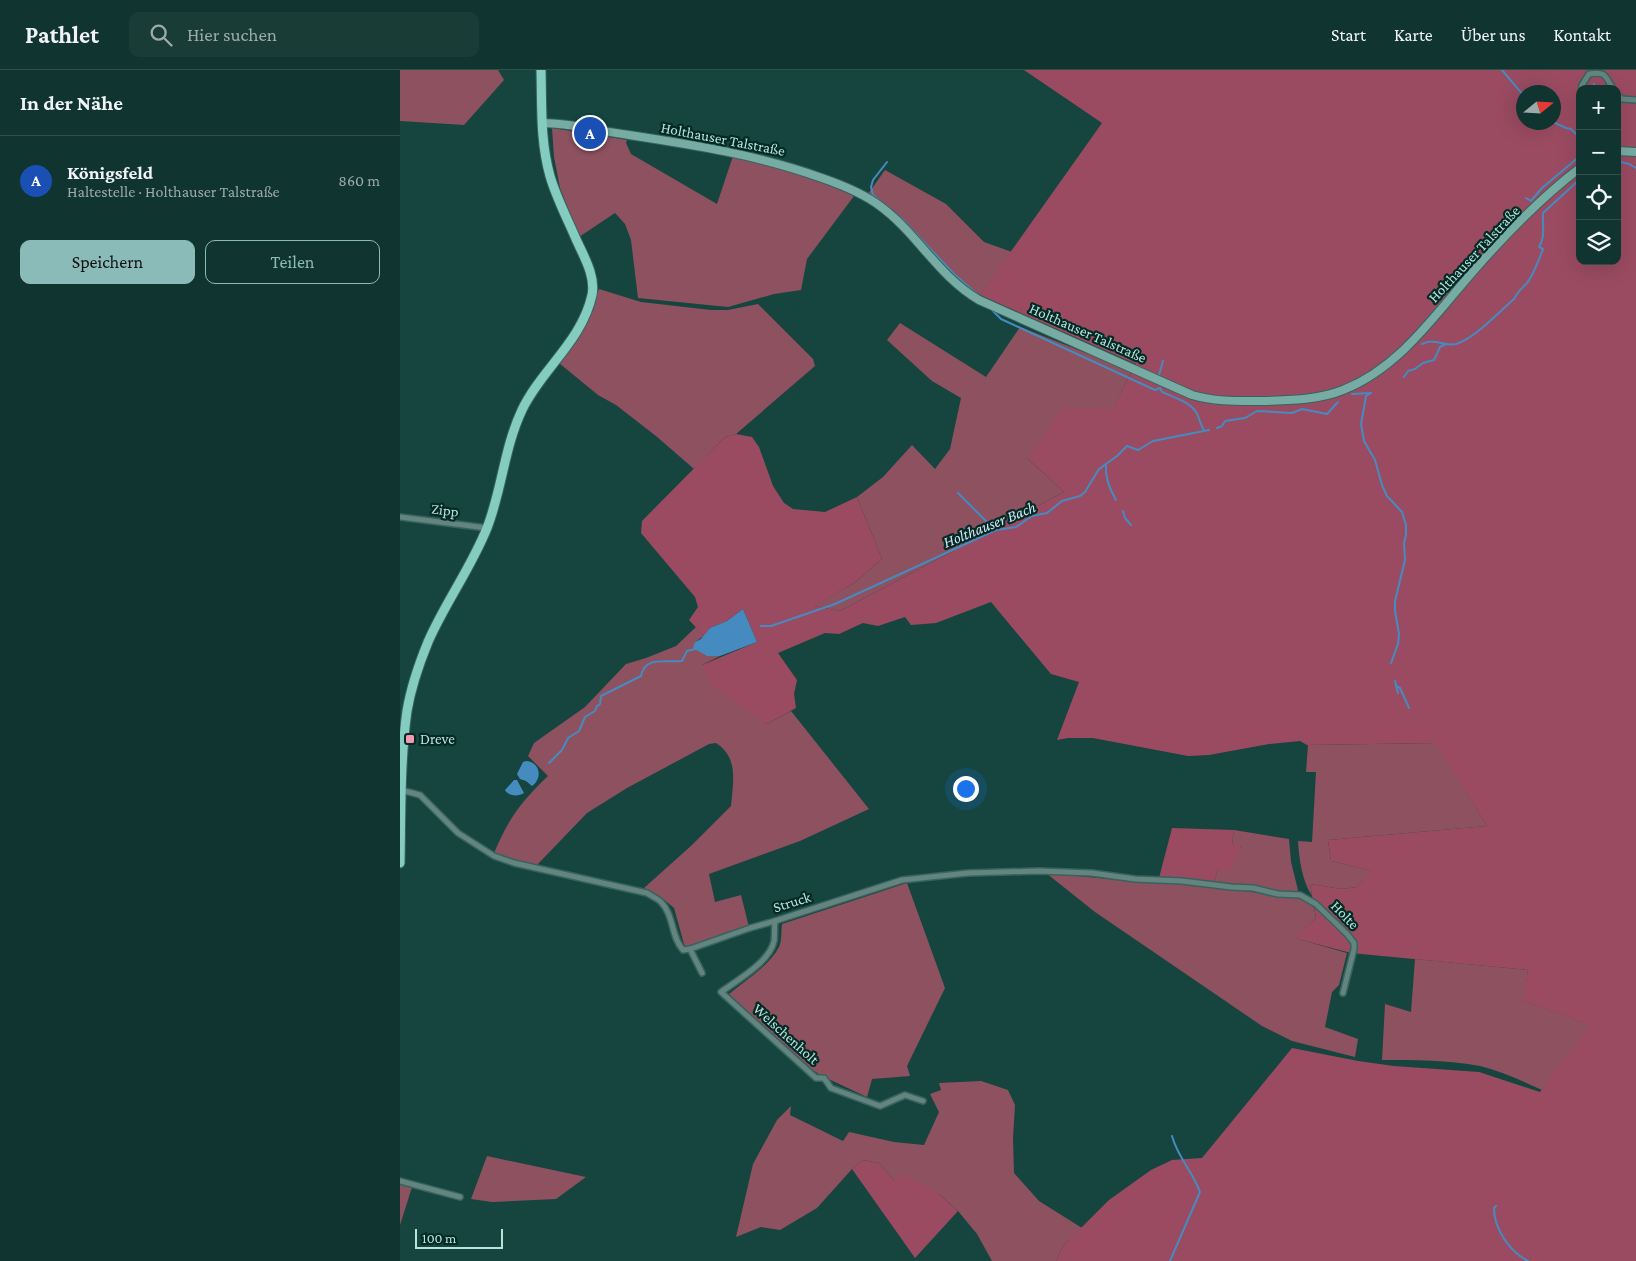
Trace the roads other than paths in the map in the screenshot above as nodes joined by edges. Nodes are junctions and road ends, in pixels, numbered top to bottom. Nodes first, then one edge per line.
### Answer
1 (541, 70) edge
2 (1582, 85) edge
3 (1610, 85) edge
4 (1621, 98) edge
5 (1636, 100) edge
6 (542, 124) junction
7 (1621, 150) edge
8 (1636, 152) edge
9 (1576, 172) edge
10 (400, 517) edge
11 (487, 528) junction
12 (401, 790) edge
13 (400, 842) edge
14 (400, 863) edge
15 (1300, 895) joint
16 (775, 922) junction
17 (690, 949) junction
18 (702, 973) dead end
19 (1343, 993) dead end
20 (923, 1101) dead end
21 (400, 1181) edge
22 (460, 1197) dead end

1 - 6 main road
2 - 3 street
4 - 5 street
6 - 9 street, Holthauser Talstraße
6 - 11 main road
7 - 8 street
10 - 11 street, Zipp
11 - 12 main road
12 - 13 main road
12 - 17 street
13 - 14 main road
15 - 16 street, Struck
15 - 19 street, Holte
16 - 17 street, Struck
16 - 20 street, Welschenholt
17 - 18 street
21 - 22 street

